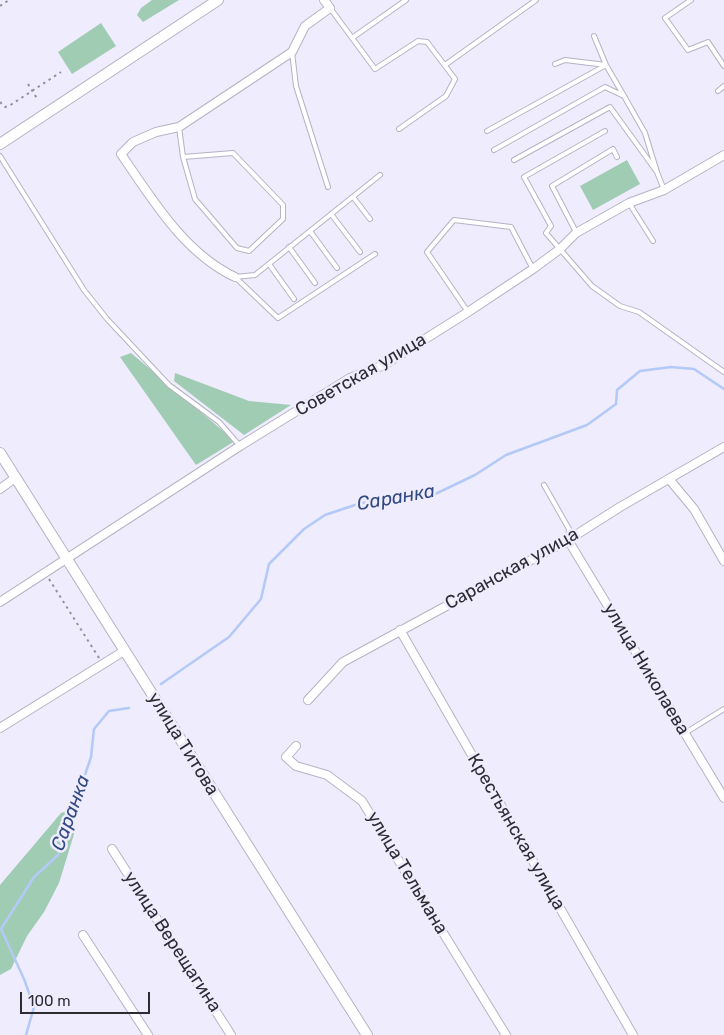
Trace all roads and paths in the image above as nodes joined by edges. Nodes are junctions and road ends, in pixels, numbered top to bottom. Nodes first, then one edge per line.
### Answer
1 (9, 0) edge
2 (218, 0) edge
3 (324, 0) edge
4 (406, 0) edge
5 (536, 0) edge
6 (691, 0) edge
7 (0, 6) edge
8 (330, 8) junction
9 (594, 36) dead end
10 (352, 38) junction
11 (292, 52) junction
12 (555, 64) dead end
13 (444, 65) junction
14 (606, 65) junction
15 (724, 66) edge
16 (61, 72) dead end
17 (28, 84) dead end
18 (724, 86) edge
19 (718, 90) dead end
20 (32, 91) junction
21 (624, 96) junction
22 (38, 100) dead end
23 (0, 102) edge
24 (179, 127) junction
25 (399, 129) dead end
26 (487, 131) dead end
27 (605, 131) dead end
28 (0, 144) edge
29 (494, 150) dead end
30 (724, 155) edge
31 (0, 156) edge
32 (184, 157) junction
33 (617, 157) dead end
34 (514, 160) dead end
35 (657, 172) junction
36 (380, 175) dead end
37 (328, 187) dead end
38 (664, 190) junction
39 (353, 197) junction
40 (629, 203) junction
41 (331, 214) junction
42 (370, 219) dead end
43 (310, 231) junction
44 (576, 233) junction
45 (653, 241) dead end
46 (289, 248) junction
47 (560, 249) junction
48 (360, 252) dead end
49 (375, 254) dead end
50 (269, 264) junction
51 (337, 268) dead end
52 (533, 269) junction
53 (236, 278) junction
54 (315, 283) dead end
55 (294, 299) dead end
56 (468, 312) junction
57 (724, 372) edge
58 (240, 446) junction
59 (724, 447) edge
60 (0, 453) edge
61 (15, 478) junction
62 (669, 479) junction
63 (544, 485) dead end
64 (0, 488) edge
65 (568, 540) junction
66 (66, 560) junction
67 (724, 561) edge
68 (45, 573) junction
69 (0, 602) edge
70 (400, 630) junction
71 (124, 651) junction
72 (103, 664) junction
73 (308, 700) dead end
74 (724, 709) edge
75 (0, 728) edge
76 (685, 733) junction
77 (296, 746) dead end
78 (721, 786) edge
79 (724, 798) edge
80 (112, 849) dead end
81 (83, 934) dead end
82 (148, 1035) edge
83 (231, 1035) edge
84 (367, 1035) edge
85 (506, 1035) edge
86 (633, 1035) edge

1 - 7 path
2 - 28 main road
3 - 8 street
4 - 10 lane
5 - 13 lane
6 - 15 lane
8 - 10 lane
8 - 11 street
9 - 14 lane
10 - 13 lane
11 - 24 street
11 - 37 lane
12 - 14 lane
13 - 25 lane
14 - 21 lane
14 - 26 lane
16 - 20 path
17 - 20 path
18 - 19 lane
20 - 22 path
20 - 23 path
21 - 29 lane
21 - 35 lane
24 - 32 lane
24 - 53 street
27 - 47 lane
30 - 38 street, Советская улица
31 - 58 lane
32 - 32 lane
33 - 44 lane
34 - 35 lane
35 - 38 lane
36 - 39 lane
38 - 40 street, Советская улица
39 - 41 lane
39 - 42 lane
40 - 44 street, Советская улица
40 - 45 lane
41 - 43 lane
41 - 48 lane
43 - 46 lane
43 - 51 lane
44 - 47 street, Советская улица
46 - 50 lane
46 - 54 lane
47 - 52 street, Советская улица
47 - 57 lane
49 - 53 lane
50 - 53 lane
50 - 55 lane
52 - 56 street, Советская улица
52 - 56 lane
56 - 58 street, Советская улица
58 - 66 street, Советская улица
59 - 62 street, Саранская улица
60 - 61 main road, улица Титова
61 - 64 street
61 - 66 main road, улица Титова
62 - 65 street, Саранская улица
62 - 67 street
63 - 65 lane
65 - 70 street, Саранская улица
65 - 76 street, улица Николаева
66 - 68 street, Советская улица
66 - 71 main road, улица Титова
68 - 69 street, Советская улица
68 - 72 path
70 - 73 street, Саранская улица
70 - 86 street, Крестьянская улица
71 - 72 street
71 - 84 main road, улица Титова
72 - 75 street
74 - 76 lane
76 - 78 street, улица Николаева
77 - 85 street, улица Тельмана
78 - 79 street, улица Николаева
80 - 83 street, улица Верещагина
81 - 82 street

